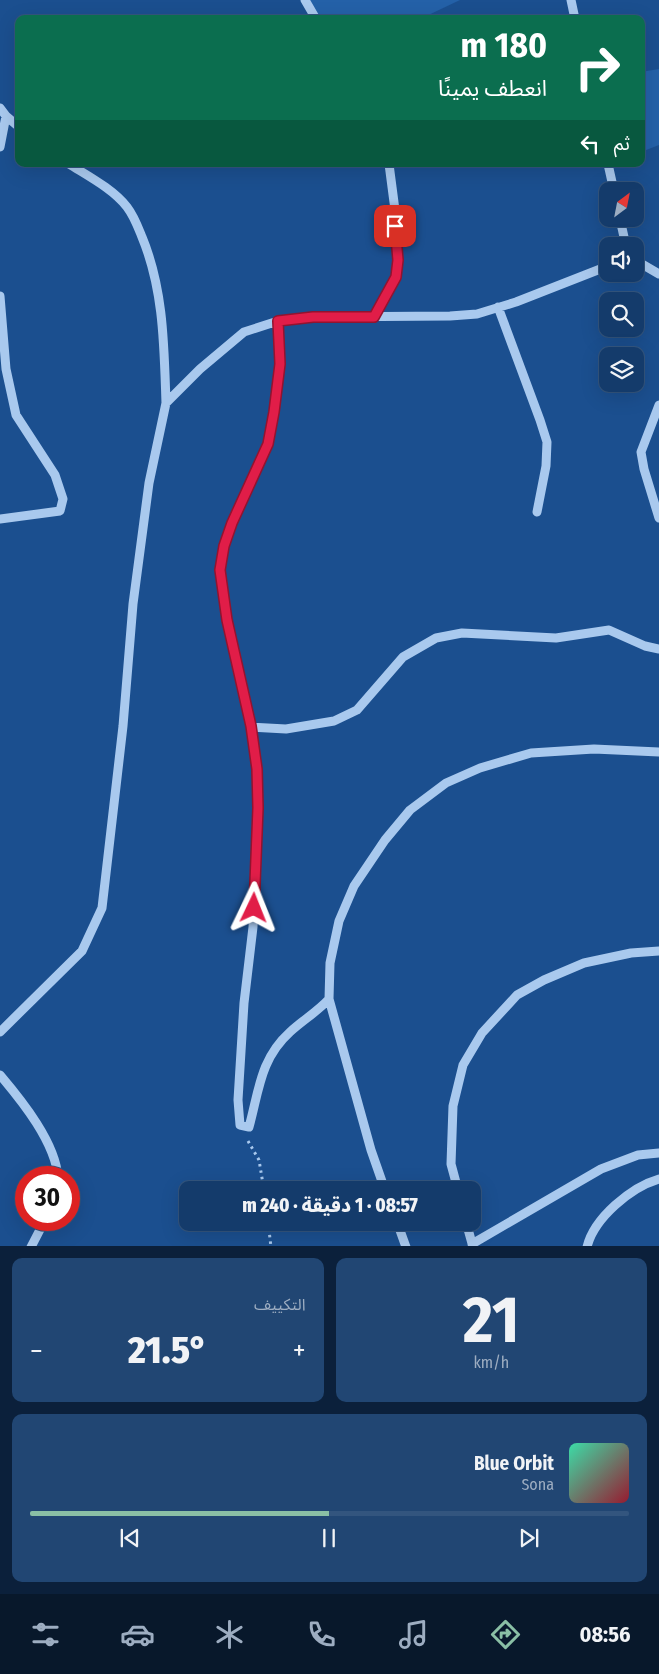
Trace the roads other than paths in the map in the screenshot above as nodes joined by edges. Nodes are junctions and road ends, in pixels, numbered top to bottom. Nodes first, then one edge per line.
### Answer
1 (305, 0) edge
2 (571, 0) edge
3 (314, 15) edge
4 (574, 15) edge
5 (3, 112) edge
6 (15, 123) edge
7 (0, 147) edge
8 (73, 167) edge
9 (389, 167) edge
10 (609, 167) edge
11 (612, 182) edge
12 (644, 265) edge
13 (599, 269) edge
14 (659, 274) edge
15 (0, 296) edge
16 (498, 307) junction
17 (374, 317) junction
18 (278, 321) junction
19 (166, 403) junction
20 (659, 405) edge
21 (656, 500) edge
22 (537, 512) dead end
23 (659, 518) edge
24 (0, 519) edge
25 (659, 649) edge
26 (251, 726) junction
27 (659, 752) edge
28 (659, 951) edge
29 (329, 999) junction
30 (0, 1032) edge
31 (0, 1075) edge
32 (659, 1153) edge
33 (55, 1166) edge
34 (659, 1179) edge
35 (382, 1181) edge
36 (456, 1181) edge
37 (39, 1231) edge
38 (400, 1231) edge
39 (468, 1231) edge
40 (472, 1245) edge
41 (31, 1246) edge
42 (406, 1246) edge
43 (587, 1246) edge

1 - 3 street
2 - 4 street
5 - 6 street
5 - 7 street
8 - 19 street
9 - 17 street
10 - 11 street
12 - 14 street
13 - 16 street
15 - 24 street
16 - 17 street
16 - 22 street
17 - 18 street
18 - 19 street
18 - 26 street
19 - 30 street
20 - 21 street
21 - 23 street
25 - 26 street
26 - 29 street
27 - 29 street
28 - 36 street
29 - 35 street
31 - 33 street
32 - 40 street
34 - 43 street
37 - 41 street
38 - 42 street
39 - 40 street

